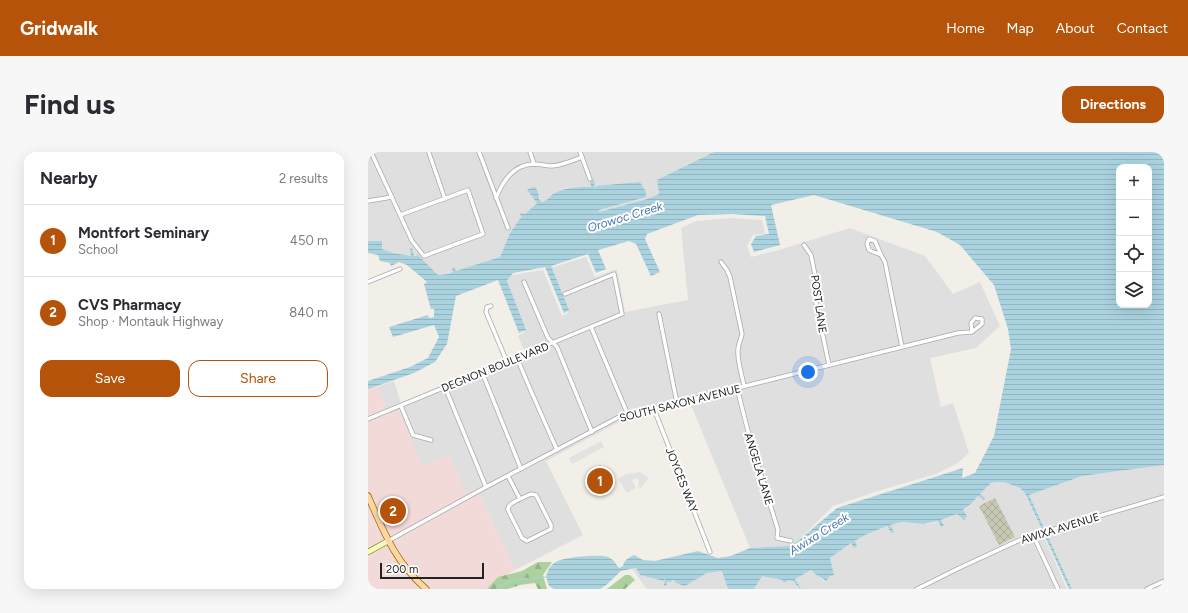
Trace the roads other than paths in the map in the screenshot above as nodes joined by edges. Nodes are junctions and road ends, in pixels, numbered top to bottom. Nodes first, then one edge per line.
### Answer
1 (371, 152) edge
2 (429, 152) edge
3 (479, 152) edge
4 (530, 152) edge
5 (580, 152) edge
6 (582, 157) junction
7 (534, 164) junction
8 (590, 179) dead end
9 (392, 197) junction
10 (496, 198) junction
11 (445, 199) junction
12 (368, 201) edge
13 (400, 215) junction
14 (508, 228) dead end
15 (804, 245) dead end
16 (880, 255) junction
17 (722, 262) dead end
18 (400, 268) dead end
19 (368, 282) edge
20 (524, 282) dead end
21 (564, 294) dead end
22 (491, 306) dead end
23 (659, 314) dead end
24 (591, 327) junction
25 (972, 332) dead end
26 (553, 343) junction
27 (902, 347) junction
28 (517, 358) junction
29 (507, 362) junction
30 (829, 365) junction
31 (482, 372) junction
32 (744, 386) junction
33 (445, 387) junction
34 (737, 388) junction
35 (677, 403) junction
36 (401, 406) junction
37 (654, 409) junction
38 (628, 415) junction
39 (368, 419) edge
40 (592, 432) junction
41 (431, 440) dead end
42 (558, 450) junction
43 (521, 469) junction
44 (508, 476) junction
45 (486, 487) junction
46 (368, 496) edge
47 (1164, 497) edge
48 (520, 499) junction
49 (1033, 535) junction
50 (388, 541) junction
51 (791, 541) dead end
52 (368, 552) edge
53 (710, 552) dead end
54 (1164, 581) edge
55 (426, 589) edge
56 (917, 589) edge
57 (1058, 589) edge
58 (1147, 589) edge

1 - 9 street
2 - 11 street
3 - 10 street
4 - 7 street
5 - 6 street
6 - 7 street
6 - 8 street
7 - 10 street
9 - 12 street
9 - 13 street
10 - 14 street
11 - 13 street
11 - 13 street
15 - 30 street, POST LANE
16 - 16 street
16 - 27 street
17 - 32 street
18 - 19 street
20 - 26 street
21 - 24 street, DEGNON BOULEVARD
22 - 29 street
23 - 35 street
24 - 26 street, DEGNON BOULEVARD
24 - 38 street
25 - 27 street, SOUTH SAXON AVENUE
26 - 28 street, DEGNON BOULEVARD
26 - 40 street
27 - 30 street, SOUTH SAXON AVENUE
28 - 29 street, DEGNON BOULEVARD
28 - 42 street
29 - 31 street, DEGNON BOULEVARD
30 - 32 street, SOUTH SAXON AVENUE
31 - 33 street, DEGNON BOULEVARD
31 - 43 street
32 - 34 street, SOUTH SAXON AVENUE
33 - 36 street, DEGNON BOULEVARD
33 - 45 street
34 - 35 street, SOUTH SAXON AVENUE
34 - 51 street, ANGELA LANE
35 - 37 street, SOUTH SAXON AVENUE
36 - 39 street, DEGNON BOULEVARD
36 - 41 street
37 - 38 street, SOUTH SAXON AVENUE
37 - 53 street, JOYCES WAY
38 - 40 street, SOUTH SAXON AVENUE
40 - 42 street, SOUTH SAXON AVENUE
42 - 43 street, SOUTH SAXON AVENUE
43 - 44 street, SOUTH SAXON AVENUE
44 - 45 street, SOUTH SAXON AVENUE
44 - 48 street
45 - 50 street, SOUTH SAXON AVENUE
46 - 50 main road
47 - 49 street, AWIXA AVENUE
48 - 48 street
49 - 56 street, AWIXA AVENUE
49 - 57 street
50 - 52 street
50 - 55 main road
54 - 58 street

